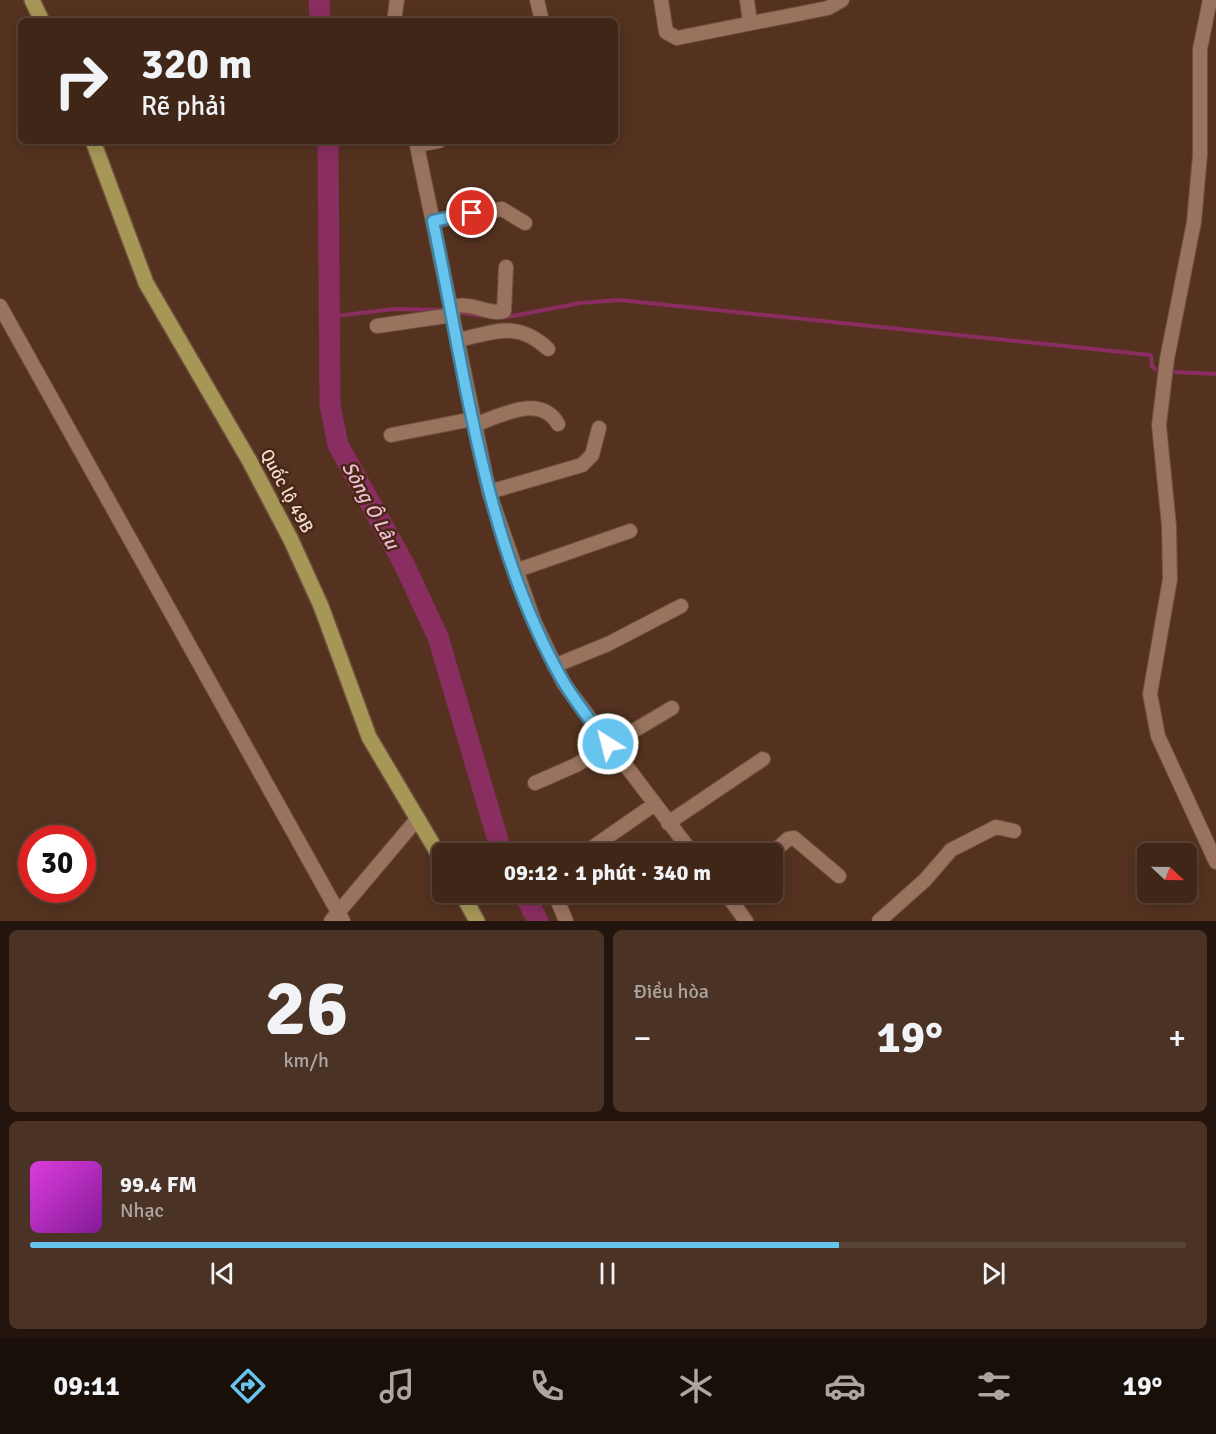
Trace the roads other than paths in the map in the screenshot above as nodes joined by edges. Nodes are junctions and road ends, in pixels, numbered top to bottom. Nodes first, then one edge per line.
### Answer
1 (32, 0) edge
2 (397, 0) edge
3 (537, 0) edge
4 (661, 0) edge
5 (747, 0) edge
6 (842, 0) edge
7 (1210, 0) edge
8 (827, 4) edge
9 (41, 18) edge
10 (394, 18) edge
11 (541, 18) edge
12 (750, 23) junction
13 (94, 144) edge
14 (416, 144) edge
15 (433, 221) junction
16 (525, 223) dead end
17 (506, 267) dead end
18 (0, 306) edge
19 (452, 311) junction
20 (377, 326) dead end
21 (458, 340) junction
22 (548, 349) dead end
23 (473, 422) junction
24 (558, 424) dead end
25 (599, 428) dead end
26 (392, 435) dead end
27 (489, 492) junction
28 (630, 531) dead end
29 (515, 571) junction
30 (681, 606) dead end
31 (554, 666) junction
32 (672, 708) dead end
33 (608, 744) junction
34 (763, 759) dead end
35 (535, 783) dead end
36 (655, 804) junction
37 (418, 818) junction
38 (668, 823) junction
39 (1014, 831) dead end
40 (432, 843) edge
41 (599, 843) edge
42 (684, 843) edge
43 (783, 843) edge
44 (1216, 862) edge
45 (839, 876) dead end
46 (467, 903) edge
47 (559, 903) edge
48 (732, 903) edge
49 (338, 918) edge
50 (477, 921) edge
51 (566, 921) edge
52 (746, 921) edge
53 (879, 921) edge

1 - 9 main road
2 - 10 street
3 - 11 street
4 - 12 street
5 - 12 street
6 - 8 street
7 - 44 street
8 - 12 street
13 - 37 main road, Quốc lộ 49B
14 - 15 street
15 - 16 street
15 - 19 street
17 - 19 street
18 - 49 street
19 - 20 street
19 - 21 street
21 - 22 street
21 - 23 street
23 - 24 street
23 - 26 street
23 - 27 street
25 - 27 street
27 - 29 street
28 - 29 street
29 - 31 street
30 - 31 street
31 - 33 street
32 - 33 street
33 - 35 street
33 - 36 street
34 - 38 street
36 - 38 street
36 - 41 street
37 - 40 main road, Quốc lộ 49B
37 - 49 street
38 - 42 street
39 - 53 street
43 - 45 street
46 - 50 main road
47 - 51 street
48 - 52 street

